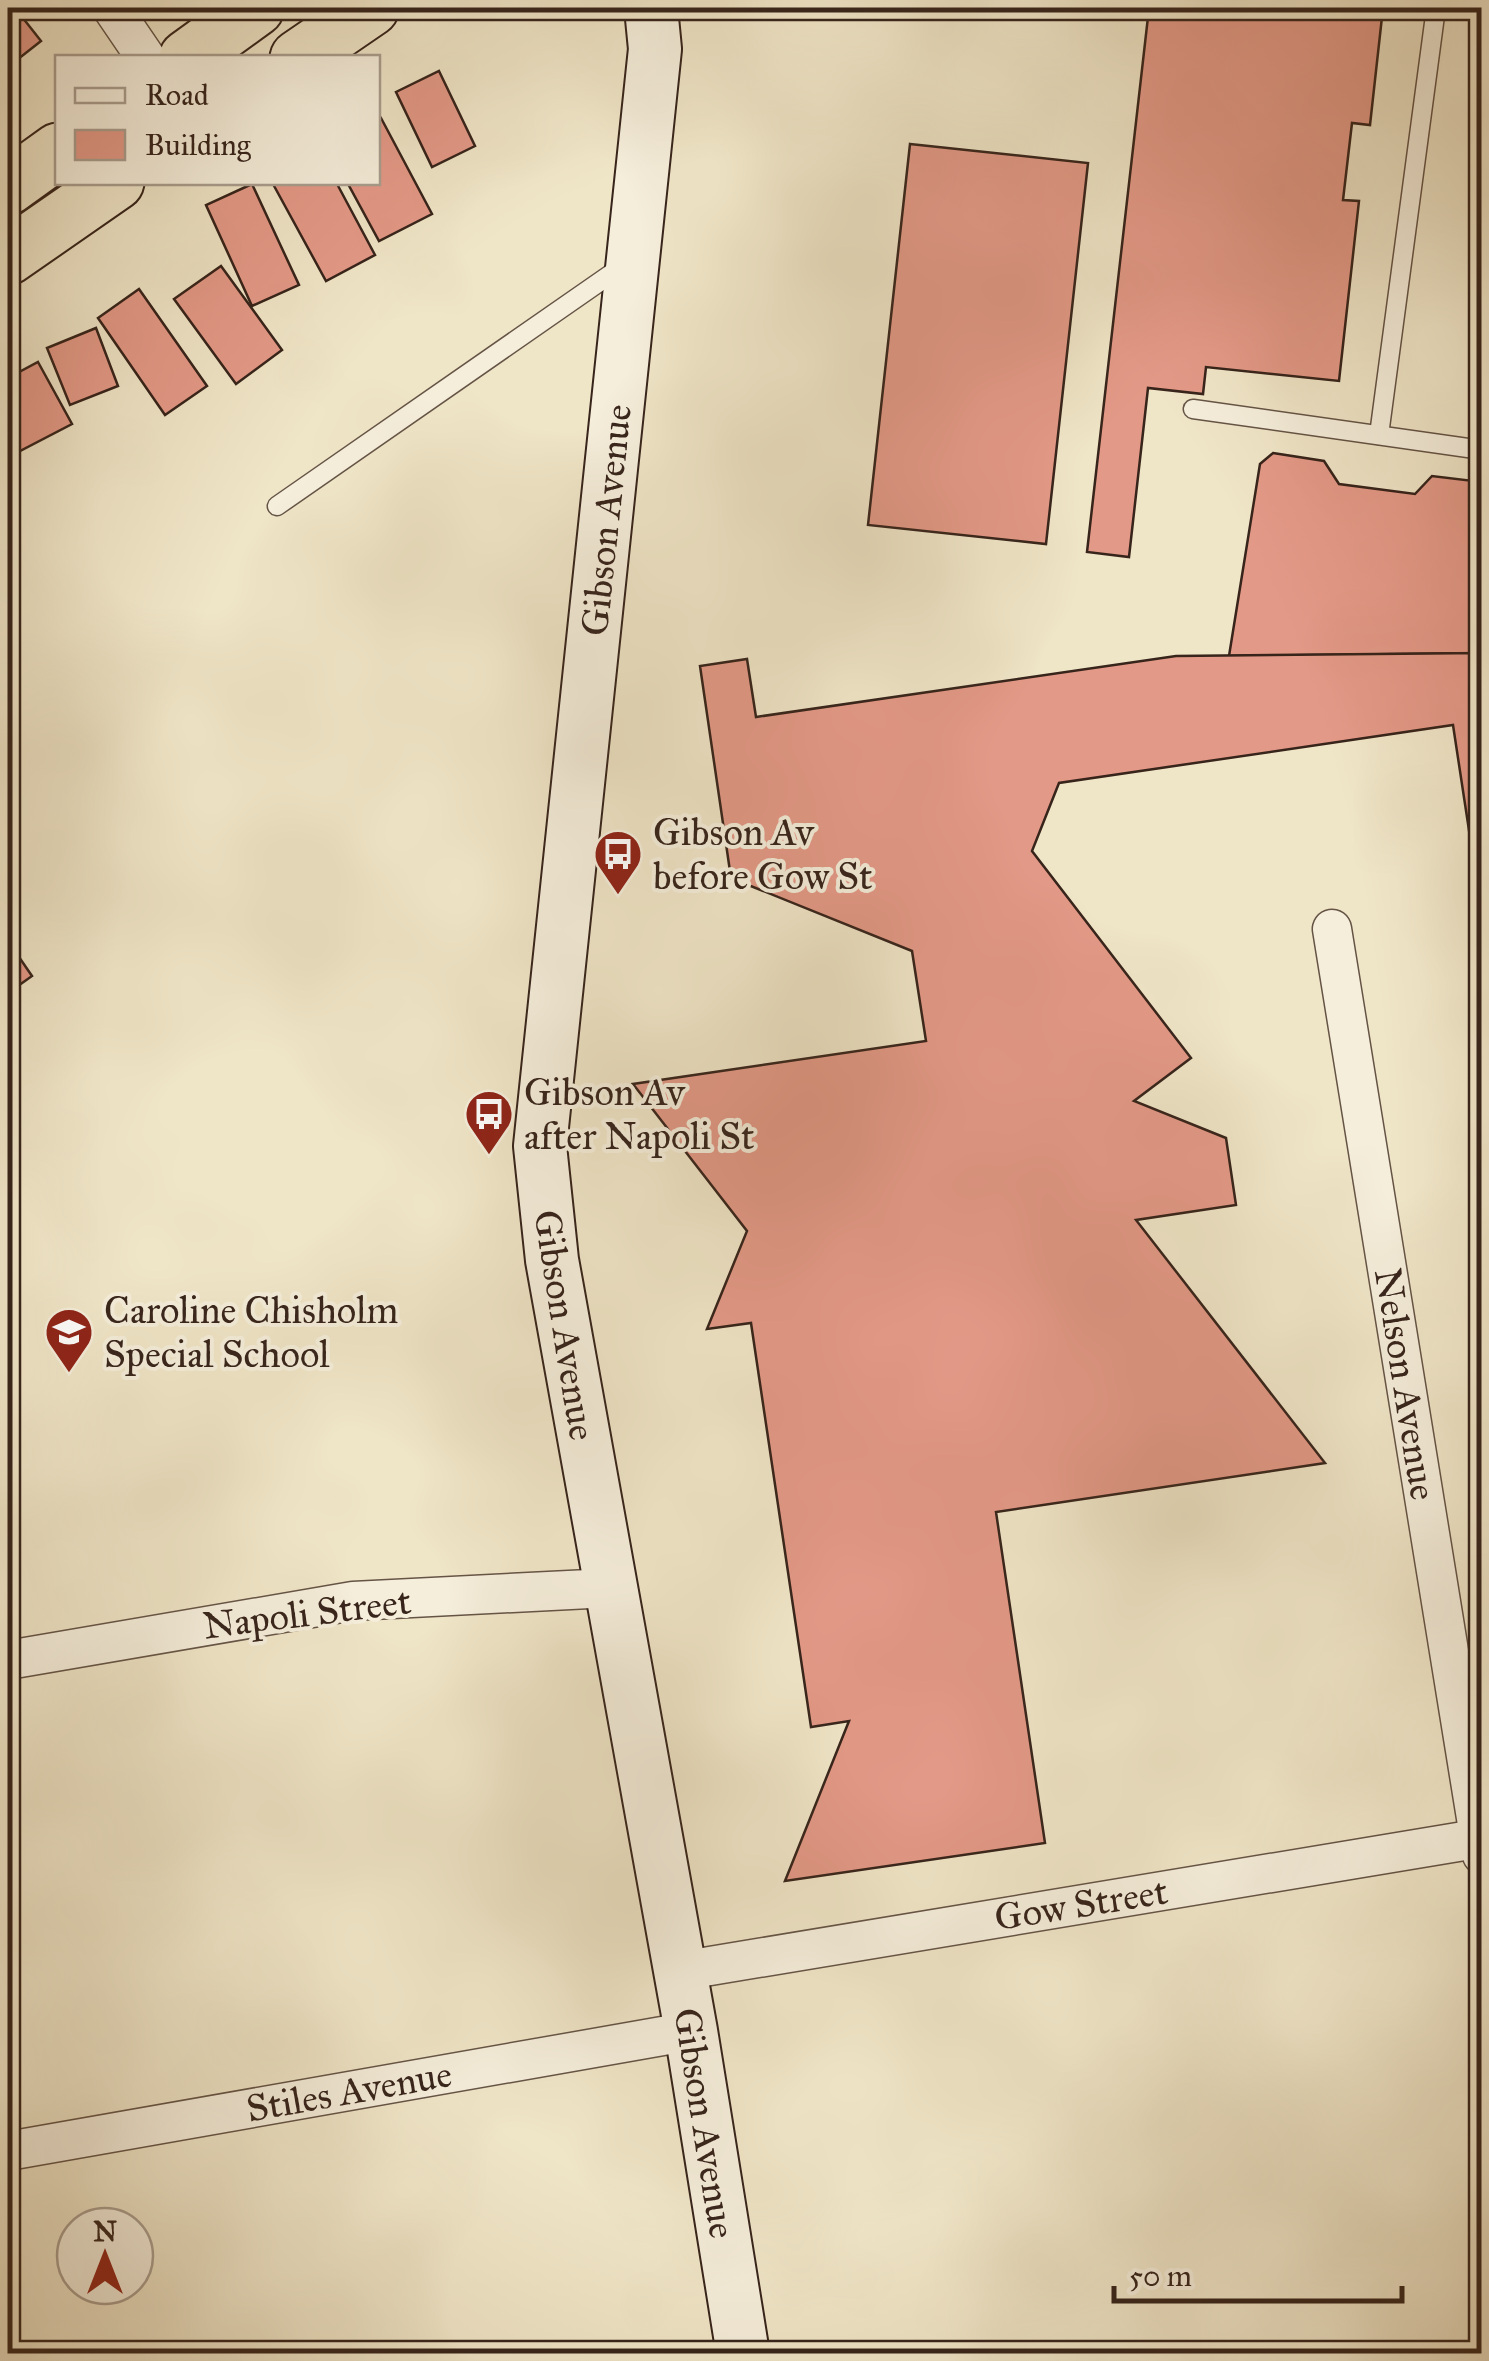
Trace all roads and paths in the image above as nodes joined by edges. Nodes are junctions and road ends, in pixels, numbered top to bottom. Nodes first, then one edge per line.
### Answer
1 (112, 8) edge
2 (256, 8) edge
3 (371, 8) edge
4 (1436, 8) edge
5 (659, 21) edge
6 (144, 55) edge
7 (191, 55) edge
8 (302, 55) edge
9 (55, 153) edge
10 (112, 185) edge
11 (8, 187) edge
12 (8, 257) edge
13 (633, 259) junction
14 (1194, 408) dead end
15 (1379, 435) junction
16 (1482, 450) edge
17 (277, 506) dead end
18 (1332, 929) dead end
19 (609, 1588) junction
20 (8, 1660) edge
21 (1480, 1844) edge
22 (680, 1971) junction
23 (690, 2031) junction
24 (8, 2151) edge
25 (743, 2354) edge

1 - 6 street
2 - 7 highway
3 - 8 highway
4 - 15 lane
5 - 13 main road, Gibson Avenue
9 - 11 highway
10 - 12 highway
13 - 17 lane
13 - 19 main road, Gibson Avenue
14 - 15 lane
15 - 16 lane
18 - 21 street, Nelson Avenue
19 - 20 street, Napoli Street
19 - 22 main road, Gibson Avenue
21 - 22 street, Gow Street
22 - 23 main road, Gibson Avenue
23 - 24 street, Stiles Avenue
23 - 25 main road, Gibson Avenue

